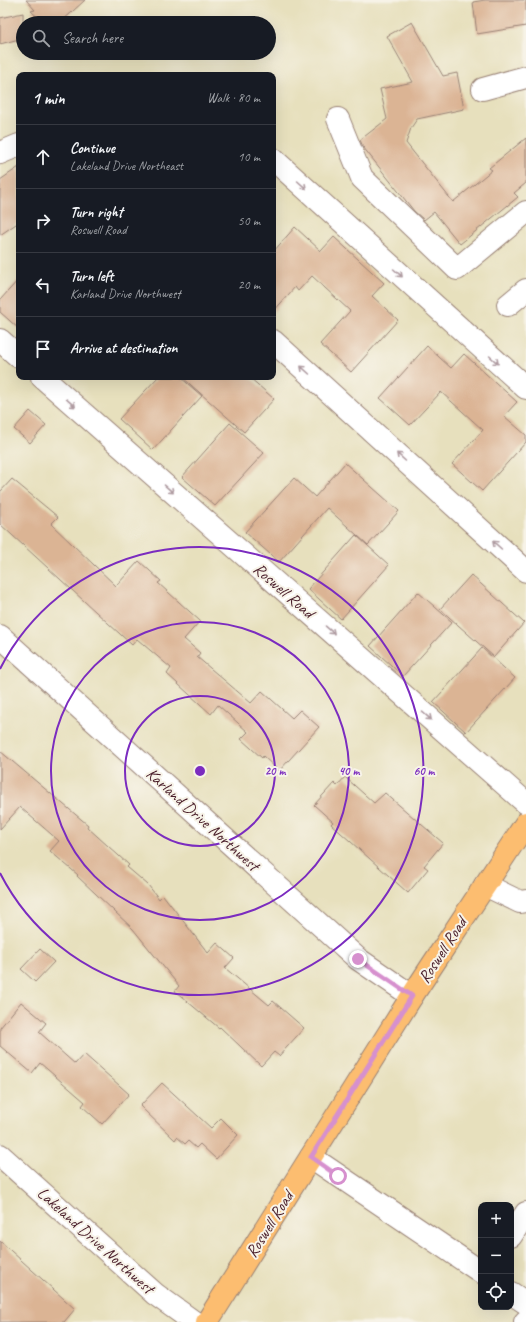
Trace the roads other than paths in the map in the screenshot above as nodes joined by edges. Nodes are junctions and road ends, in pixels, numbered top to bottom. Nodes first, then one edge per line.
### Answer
1 (526, 77) edge
2 (483, 89) dead end
3 (338, 120) dead end
4 (16, 146) edge
5 (0, 153) edge
6 (276, 162) edge
7 (526, 212) edge
8 (526, 290) edge
9 (508, 305) dead end
10 (0, 340) edge
11 (276, 344) edge
12 (16, 354) edge
13 (45, 380) edge
14 (526, 388) edge
15 (526, 571) edge
16 (0, 636) edge
17 (526, 803) edge
18 (525, 826) edge
19 (485, 885) junction
20 (526, 901) edge
21 (412, 996) junction
22 (0, 1154) edge
23 (311, 1157) junction
24 (526, 1213) edge
25 (514, 1231) edge
26 (478, 1270) edge
27 (514, 1295) edge
28 (526, 1303) edge
29 (194, 1322) edge
30 (207, 1322) edge

1 - 2 street
3 - 7 street
4 - 5 street
6 -> 14 street
8 - 9 street
10 - 12 street
15 -> 11 street
13 -> 17 street, Roswell Road
16 - 21 street, Karland Drive Northwest
18 - 19 main road, Roswell Road
19 - 20 street
19 - 21 main road, Roswell Road
21 - 23 main road, Roswell Road
22 - 29 street, Lakeland Drive Northwest
23 - 26 street
23 - 30 main road, Roswell Road
24 - 25 street
27 - 28 street

